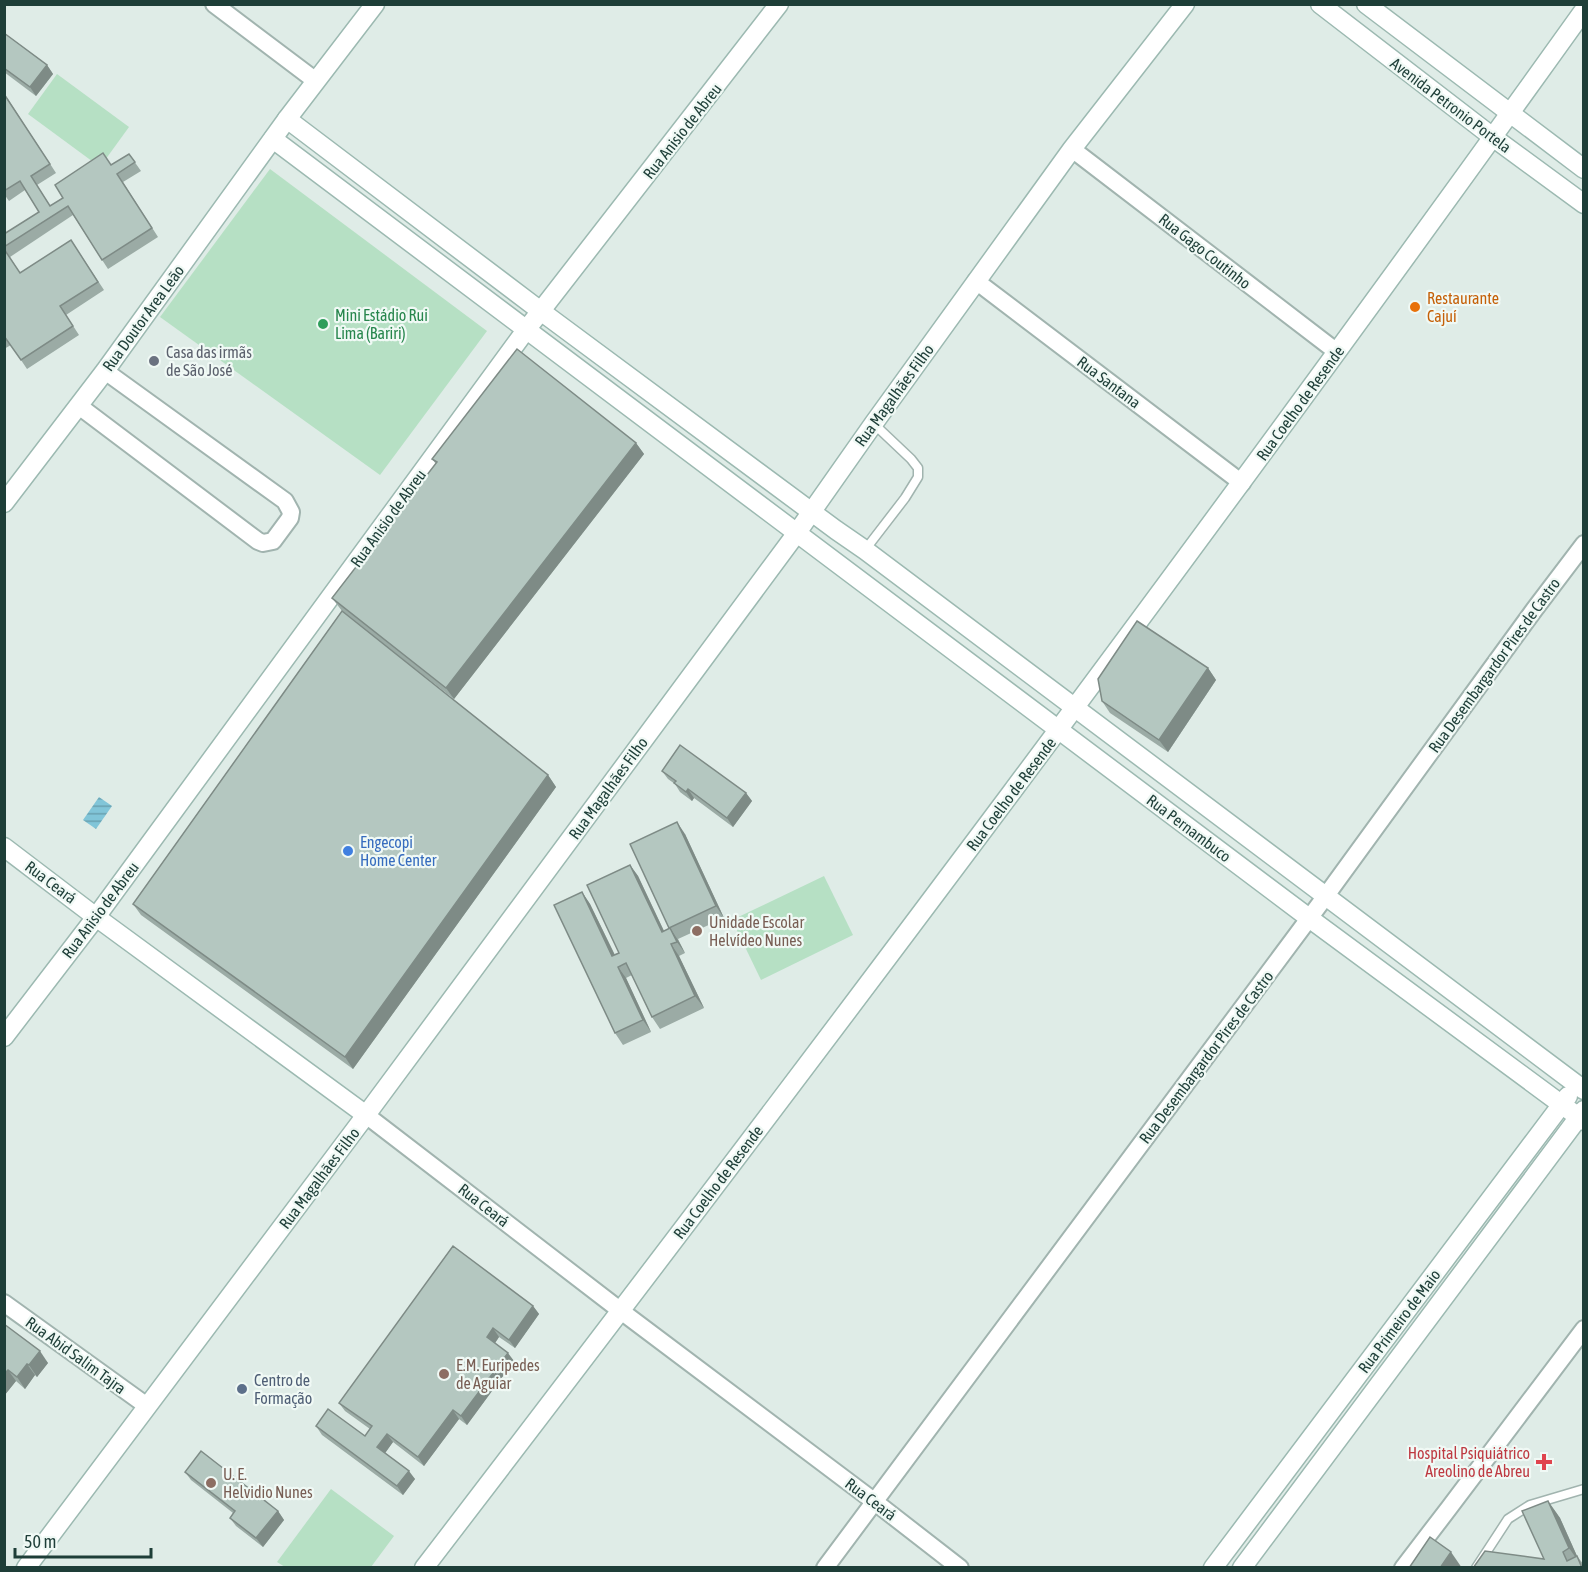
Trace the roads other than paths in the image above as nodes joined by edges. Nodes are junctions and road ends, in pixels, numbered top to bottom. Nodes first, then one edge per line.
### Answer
1 (214, 4) edge
2 (375, 4) edge
3 (779, 4) edge
4 (1185, 4) edge
5 (1320, 4) edge
6 (1366, 4) edge
7 (1584, 10) edge
8 (316, 81) junction
9 (1510, 113) junction
10 (280, 130) junction
11 (1494, 138) junction
12 (1072, 149) junction
13 (1584, 169) edge
14 (1584, 204) edge
15 (976, 281) junction
16 (542, 312) junction
17 (526, 330) junction
18 (1337, 352) junction
19 (105, 370) junction
20 (79, 406) junction
21 (874, 423) junction
22 (1242, 483) junction
23 (8, 491) edge
24 (811, 511) junction
25 (796, 534) junction
26 (1584, 544) edge
27 (865, 550) junction
28 (1075, 708) junction
29 (1059, 730) junction
30 (4, 847) edge
31 (1325, 897) junction
32 (96, 916) junction
33 (1309, 918) junction
34 (4, 1037) edge
35 (1581, 1083) edge
36 (1561, 1105) junction
37 (366, 1115) junction
38 (1582, 1116) edge
39 (4, 1303) edge
40 (621, 1311) junction
41 (1584, 1329) edge
42 (147, 1406) junction
43 (1584, 1489) edge
44 (875, 1502) junction
45 (26, 1568) edge
46 (424, 1568) edge
47 (825, 1568) edge
48 (960, 1568) edge
49 (1214, 1568) edge
50 (1242, 1568) edge
51 (1402, 1568) edge
52 (1476, 1568) edge

1 - 8 street
2 - 8 main road, Rua Doutor Area Leão
3 - 16 main road, Rua Anisio de Abreu
4 - 12 main road, Rua Magalhães Filho
5 - 11 main road, Avenida Petronio Portela
6 - 9 main road, Avenida Petronio Portela
7 - 9 main road, Rua Coelho de Resende
8 - 10 main road, Rua Doutor Area Leão
9 - 11 main road, Rua Coelho de Resende
9 - 13 main road, Avenida Petronio Portela
10 - 16 main road, Rua Pernambuco
10 - 17 main road, Rua Pernambuco
10 - 19 main road, Rua Doutor Area Leão
11 - 14 main road, Avenida Petronio Portela
11 - 18 main road, Rua Coelho de Resende
12 - 15 main road, Rua Magalhães Filho
12 - 18 street, Rua Gago Coutinho
15 - 21 main road, Rua Magalhães Filho
15 - 22 street, Rua Santana
16 - 17 main road, Rua Anisio de Abreu
16 - 24 main road, Rua Pernambuco
17 - 25 main road, Rua Pernambuco
17 - 32 main road, Rua Anisio de Abreu
18 - 22 main road, Rua Coelho de Resende
19 - 20 main road, Rua Doutor Area Leão
19 - 20 street
20 - 23 main road, Rua Doutor Area Leão
21 - 24 main road, Rua Magalhães Filho
21 - 27 lane
22 - 28 main road, Rua Coelho de Resende
24 - 25 main road, Rua Magalhães Filho
24 - 27 main road, Rua Pernambuco
25 - 29 main road, Rua Pernambuco
25 - 37 main road, Rua Magalhães Filho
26 - 31 street, Rua Desembargardor Pires de Castro
27 - 28 main road, Rua Pernambuco
28 - 29 main road, Rua Coelho de Resende
28 - 31 main road, Rua Pernambuco
29 - 33 main road, Rua Pernambuco
29 - 40 main road, Rua Coelho de Resende
30 - 32 main road, Rua Ceará
31 - 33 street, Rua Desembargardor Pires de Castro
31 - 35 main road, Rua Pernambuco
32 - 34 main road, Rua Anisio de Abreu
32 - 37 main road, Rua Ceará
33 - 36 main road, Rua Pernambuco
33 - 44 street, Rua Desembargardor Pires de Castro
35 - 36 main road, Rua Primeiro de Maio
36 - 38 main road, Rua Pernambuco
36 - 49 main road, Rua Primeiro de Maio
37 - 40 street, Rua Ceará
37 - 42 main road, Rua Magalhães Filho
38 - 50 main road, Rua Primeiro de Maio
39 - 42 street, Rua Abid Salim Tajra
40 - 44 street, Rua Ceará
40 - 46 main road, Rua Coelho de Resende
41 - 51 street
42 - 45 main road, Rua Magalhães Filho
43 - 52 lane
44 - 47 street, Rua Desembargardor Pires de Castro
44 - 48 street, Rua Ceará

